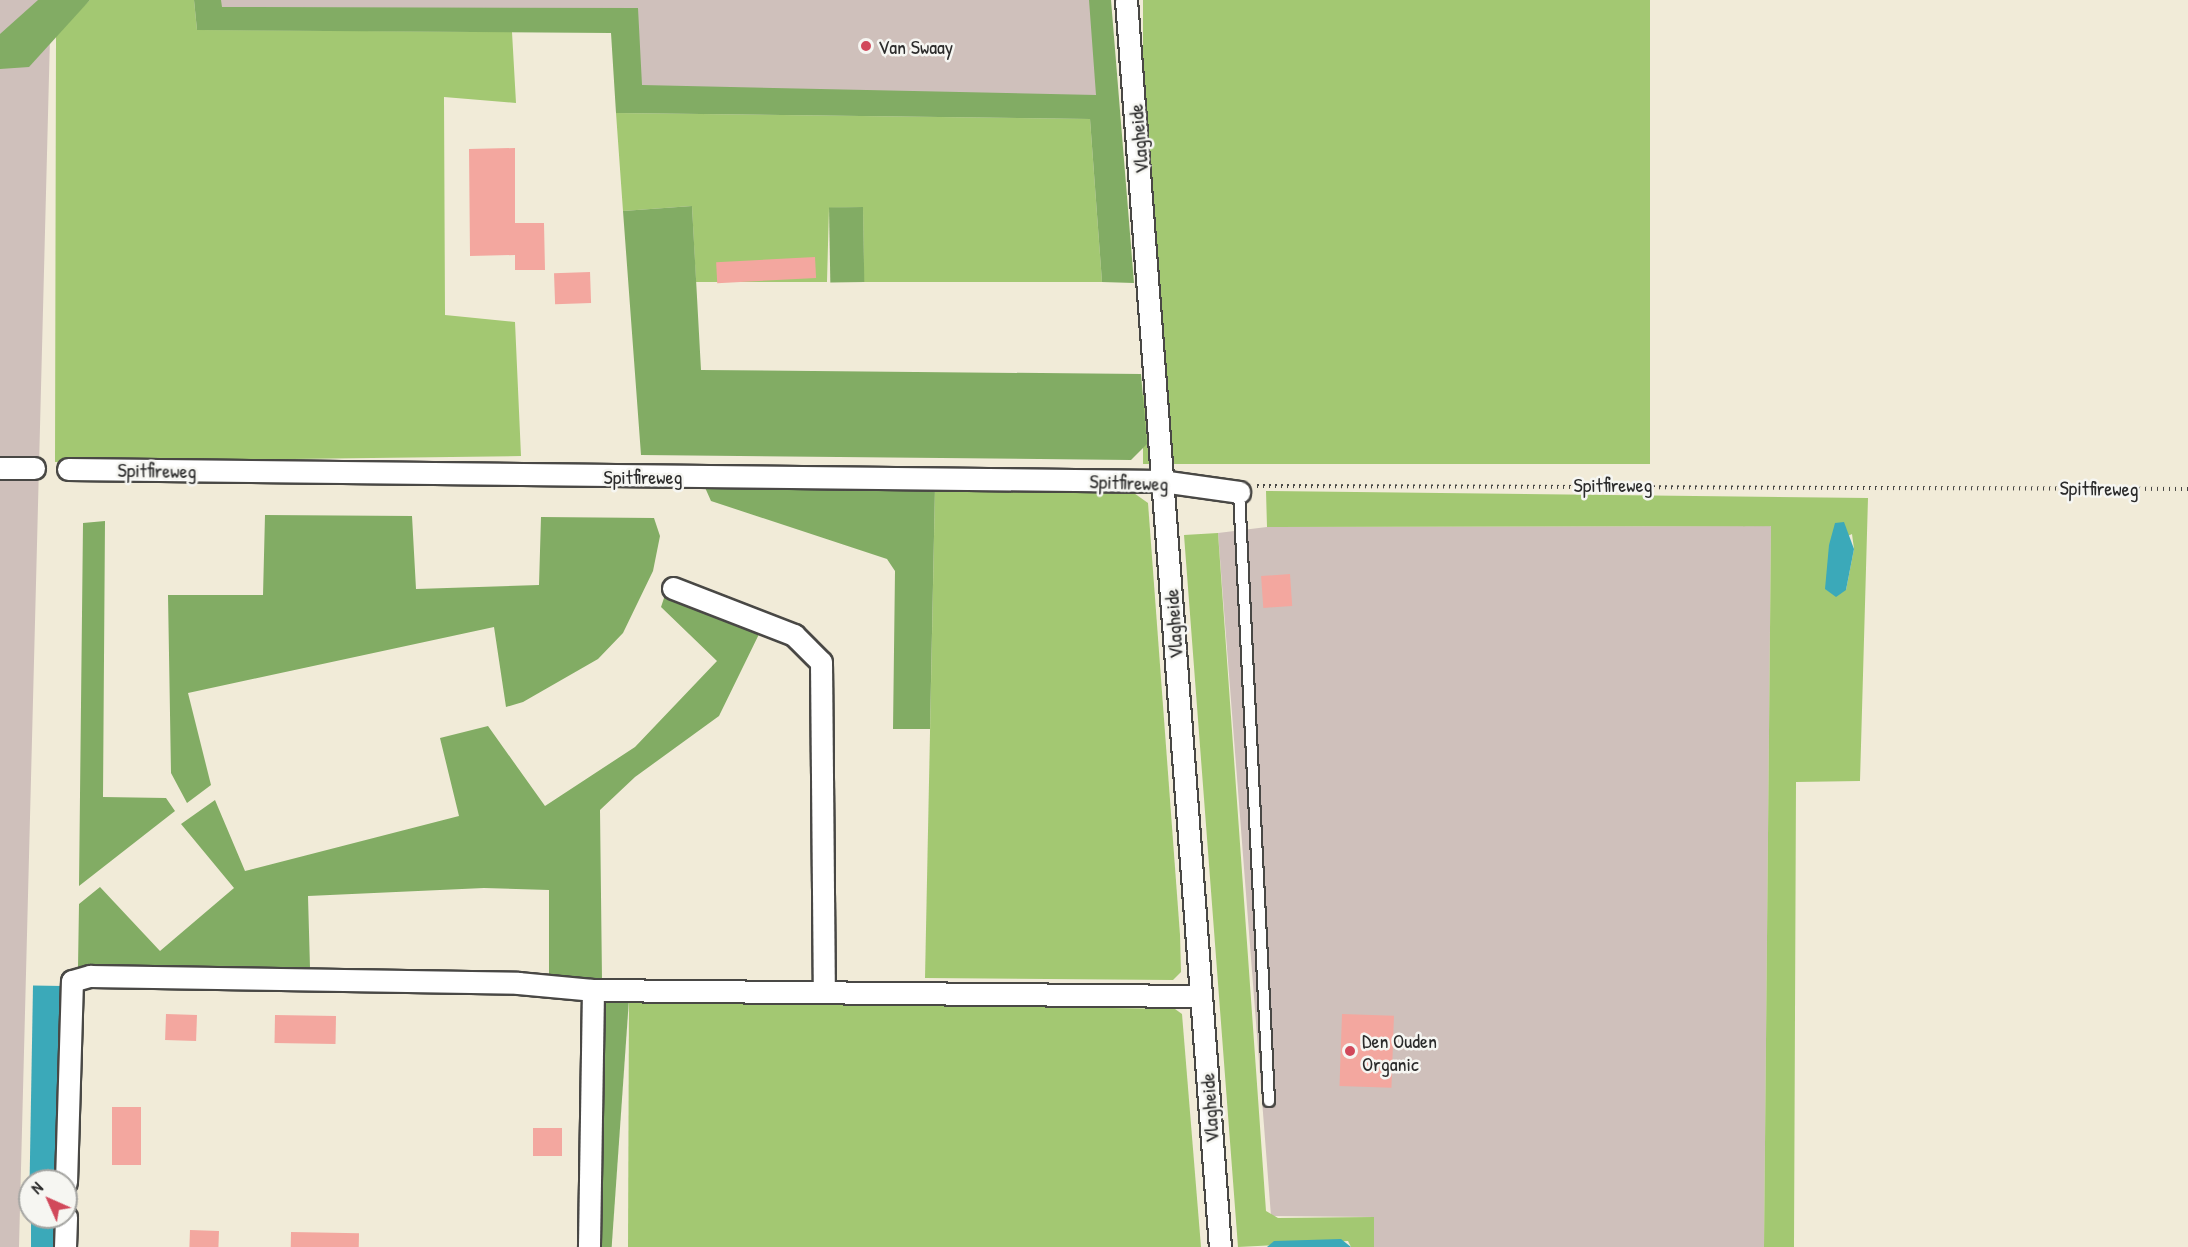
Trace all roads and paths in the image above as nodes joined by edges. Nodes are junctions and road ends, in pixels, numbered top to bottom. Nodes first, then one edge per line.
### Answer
1 (1126, 0) edge
2 (0, 468) edge
3 (34, 468) dead end
4 (68, 470) dead end
5 (1162, 481) junction
6 (2188, 489) edge
7 (1239, 492) junction
8 (673, 588) dead end
9 (593, 990) junction
10 (824, 990) junction
11 (1201, 996) junction
12 (1269, 1101) dead end
13 (66, 1169) edge
14 (66, 1229) edge
15 (65, 1247) edge
16 (589, 1247) edge
17 (1220, 1247) edge

1 - 5 street, Vlagheide
2 - 3 street
4 - 5 street, Spitfireweg
5 - 7 street, Spitfireweg
5 - 11 street, Vlagheide
6 - 7 path, Spitfireweg
7 - 12 lane
8 - 10 street
9 - 10 street
9 - 13 street
9 - 16 street
10 - 11 street
11 - 17 street, Vlagheide
14 - 15 street

